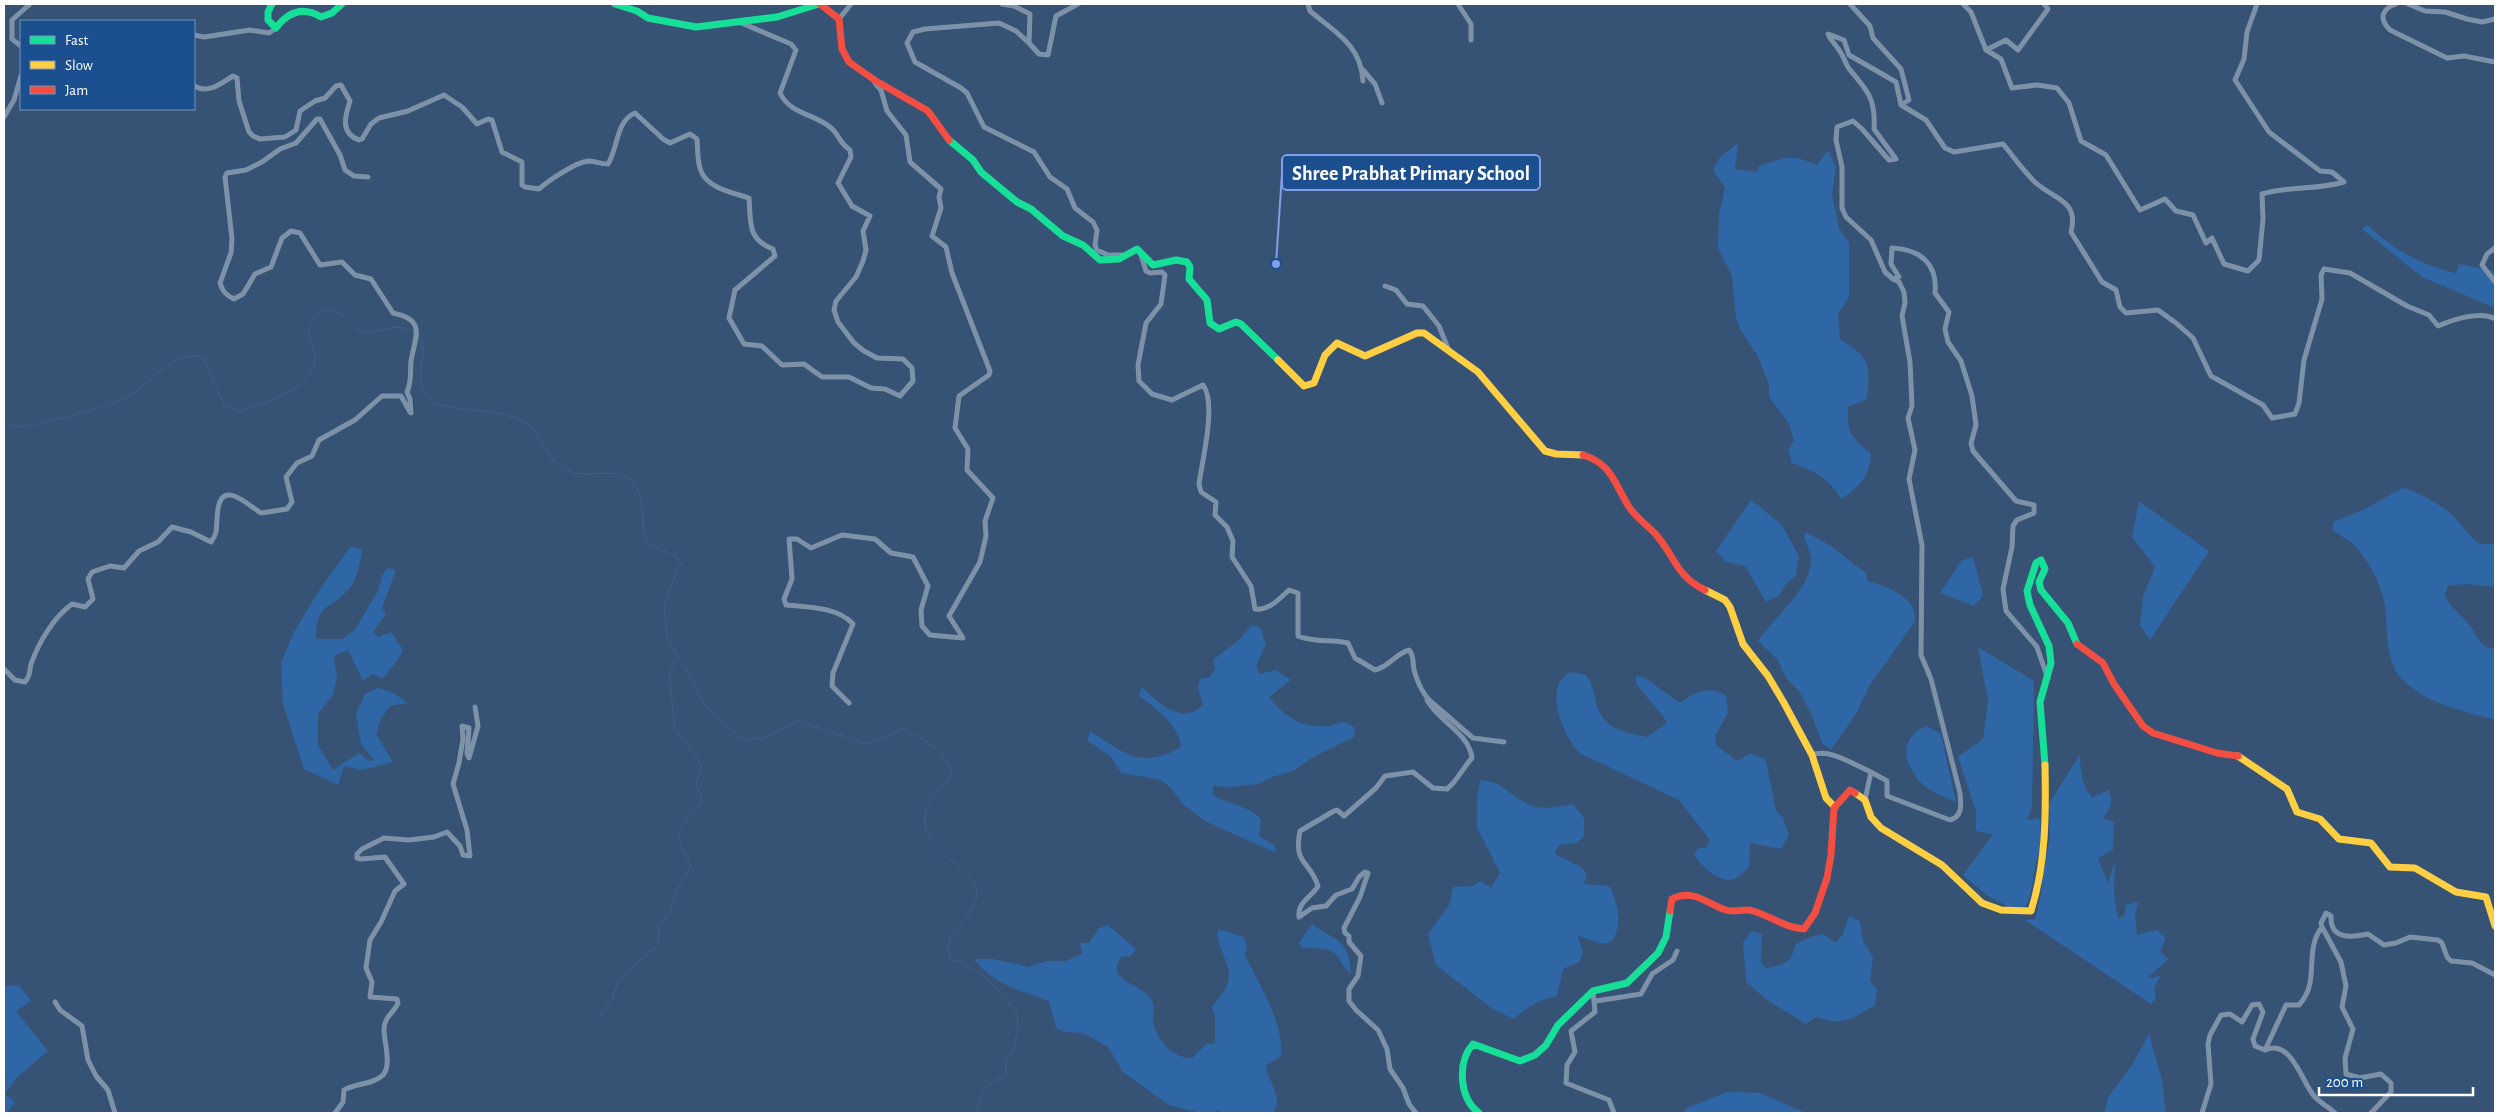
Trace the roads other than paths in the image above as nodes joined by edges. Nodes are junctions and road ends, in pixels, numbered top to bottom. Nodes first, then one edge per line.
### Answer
1 (30, 4) edge
2 (272, 4) edge
3 (342, 4) edge
4 (615, 4) edge
5 (820, 4) edge
6 (851, 4) edge
7 (1002, 4) edge
8 (1078, 4) edge
9 (1308, 4) edge
10 (1458, 4) edge
11 (1850, 4) edge
12 (1963, 4) edge
13 (2044, 4) edge
14 (2257, 4) edge
15 (2396, 4) edge
16 (2408, 4) edge
17 (801, 6) edge
18 (633, 7) edge
19 (839, 19) junction
20 (2495, 19) edge
21 (736, 20) junction
22 (276, 28) junction
23 (195, 35) edge
24 (12, 39) junction
25 (1471, 40) dead end
26 (20, 42) edge
27 (1029, 43) junction
28 (20, 45) edge
29 (1986, 50) junction
30 (2495, 62) edge
31 (1362, 70) junction
32 (20, 79) edge
33 (876, 81) junction
34 (1363, 81) dead end
35 (195, 86) edge
36 (1382, 103) dead end
37 (1901, 105) junction
38 (4, 117) edge
39 (368, 176) dead end
40 (2495, 248) edge
41 (1140, 251) junction
42 (1126, 255) junction
43 (1893, 279) junction
44 (2495, 282) edge
45 (1385, 286) dead end
46 (2495, 319) edge
47 (1451, 353) junction
48 (4, 670) edge
49 (2048, 679) junction
50 (1424, 694) junction
51 (849, 704) dead end
52 (474, 707) dead end
53 (1504, 742) dead end
54 (1812, 755) junction
55 (1871, 772) junction
56 (1865, 800) junction
57 (1835, 807) junction
58 (2322, 926) junction
59 (2495, 926) edge
60 (1676, 951) dead end
61 (2495, 975) edge
62 (1593, 991) junction
63 (1596, 1001) junction
64 (55, 1002) dead end
65 (2265, 1050) junction
66 (115, 1113) edge
67 (335, 1113) edge
68 (1416, 1113) edge
69 (1479, 1113) edge
70 (1614, 1113) edge
71 (2202, 1113) edge
72 (2336, 1113) edge
73 (2371, 1113) edge

1 - 24 street
2 - 22 main road
3 - 22 main road
4 - 18 main road
5 - 17 main road
5 - 19 main road
6 - 19 street
7 - 27 street
8 - 27 street
9 - 31 street
10 - 25 street
11 - 37 street
12 - 29 street
13 - 29 street
14 - 29 street
15 - 30 street
16 - 20 street
17 - 21 main road
18 - 21 main road
19 - 33 main road
21 - 35 street
22 - 23 street
24 - 26 street
24 - 28 street
27 - 42 street
31 - 34 street
31 - 36 street
32 - 38 street
33 - 42 main road
33 - 51 street
37 - 43 street
37 - 46 street
39 - 48 street
40 - 44 street
41 - 42 main road
41 - 47 main road
41 - 50 street
43 - 49 street
43 - 55 street
45 - 47 street
47 - 54 main road
49 - 56 main road
49 - 59 main road
50 - 53 street
50 - 68 street
52 - 67 street
54 - 55 street
54 - 57 main road
55 - 56 street
56 - 57 main road
57 - 62 main road
58 - 61 street
58 - 65 street
58 - 73 street
60 - 63 street
62 - 63 street
62 - 69 main road
63 - 70 street
64 - 66 street
65 - 71 street
65 - 72 street

